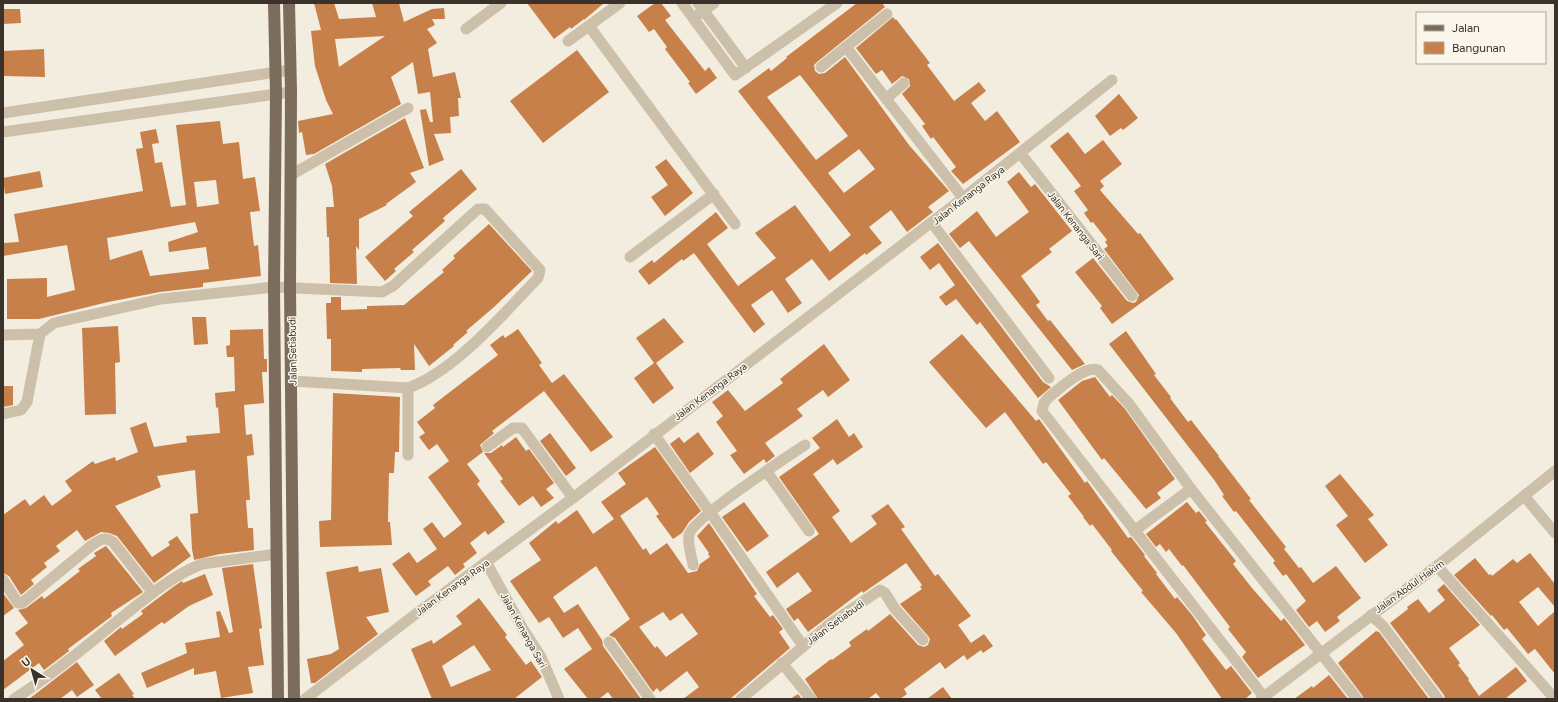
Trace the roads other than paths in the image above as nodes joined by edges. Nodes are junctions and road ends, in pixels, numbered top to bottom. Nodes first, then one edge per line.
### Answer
1 (274, 3) edge
2 (289, 3) edge
3 (501, 3) edge
4 (620, 3) edge
5 (682, 3) edge
6 (714, 3) edge
7 (837, 3) edge
8 (701, 7) edge
9 (887, 14) dead end
10 (694, 18) junction
11 (589, 26) junction
12 (466, 29) dead end
13 (568, 41) dead end
14 (846, 47) junction
15 (821, 67) dead end
16 (746, 68) junction
17 (290, 70) junction
18 (275, 73) junction
19 (1112, 80) dead end
20 (904, 83) dead end
21 (291, 92) junction
22 (276, 94) junction
23 (886, 98) junction
24 (86, 101) junction
25 (408, 108) dead end
26 (33, 110) junction
27 (3, 113) edge
28 (88, 121) junction
29 (35, 129) junction
30 (3, 132) edge
31 (1021, 154) junction
32 (291, 175) junction
33 (714, 194) junction
34 (963, 198) junction
35 (932, 222) junction
36 (736, 224) dead end
37 (630, 257) dead end
38 (274, 287) junction
39 (290, 287) junction
40 (1132, 296) dead end
41 (40, 334) junction
42 (3, 335) edge
43 (1049, 378) dead end
44 (292, 381) junction
45 (408, 388) junction
46 (3, 414) edge
47 (654, 434) junction
48 (805, 445) dead end
49 (488, 447) dead end
50 (408, 455) dead end
51 (1555, 471) edge
52 (766, 472) junction
53 (1191, 489) junction
54 (1525, 497) junction
55 (572, 498) junction
56 (710, 512) junction
57 (809, 530) dead end
58 (1134, 531) junction
59 (1555, 533) edge
60 (277, 554) junction
61 (486, 562) junction
62 (693, 565) dead end
63 (1437, 566) junction
64 (3, 580) edge
65 (153, 593) junction
66 (1371, 615) junction
67 (923, 640) dead end
68 (609, 642) dead end
69 (803, 646) junction
70 (1321, 653) junction
71 (782, 662) junction
72 (1269, 697) edge
73 (1555, 698) edge
74 (14, 699) edge
75 (278, 699) edge
76 (294, 699) edge
77 (305, 699) edge
78 (559, 699) edge
79 (650, 699) edge
80 (742, 699) edge
81 (811, 699) edge
82 (1357, 699) edge
83 (1438, 699) edge

1 - 18 main road, Jalan Setiabudi
2 - 17 main road, Jalan Setiabudi
3 - 12 street
4 - 11 street
5 - 10 street
6 - 8 street
7 - 16 street
8 - 10 street
8 - 16 street
9 - 14 street
10 - 16 street
11 - 13 street
11 - 33 street
14 - 15 street
14 - 23 street
17 - 18 street
17 - 21 main road, Jalan Setiabudi
18 - 22 main road, Jalan Setiabudi
18 - 24 street
19 - 31 street, Jalan Kenanga Raya
20 - 23 street
21 - 22 street
21 - 32 main road, Jalan Setiabudi
22 - 28 street
22 - 38 main road, Jalan Setiabudi
23 - 34 street
24 - 26 street
24 - 28 street
25 - 32 street
26 - 27 street
26 - 29 street
28 - 29 street
29 - 30 street
31 - 34 street, Jalan Kenanga Raya
31 - 40 street, Jalan Kenanga Sari
32 - 39 main road, Jalan Setiabudi
33 - 36 street
33 - 37 street
34 - 35 street, Jalan Kenanga Raya
35 - 43 street
35 - 47 street, Jalan Kenanga Raya
38 - 39 street
38 - 41 street
38 - 60 main road, Jalan Setiabudi
39 - 44 main road, Jalan Setiabudi
39 - 45 street
41 - 42 street
41 - 46 street
44 - 45 street
44 - 76 main road, Jalan Setiabudi
45 - 50 street
47 - 55 street, Jalan Kenanga Raya
47 - 56 street
48 - 52 street
49 - 55 street
51 - 54 street, Jalan Abdul Hakim
52 - 56 street
52 - 57 street
53 - 58 street
53 - 58 street
53 - 70 street
54 - 59 street
54 - 63 street, Jalan Abdul Hakim
55 - 61 street, Jalan Kenanga Raya
56 - 62 street
56 - 69 street
58 - 72 street
60 - 65 street
60 - 75 main road, Jalan Setiabudi
61 - 77 street, Jalan Kenanga Raya
61 - 78 street, Jalan Kenanga Sari
63 - 66 street, Jalan Abdul Hakim
63 - 73 street
64 - 65 street
65 - 74 street
66 - 70 street, Jalan Abdul Hakim
66 - 83 street
67 - 69 street, Jalan Setiabudi
68 - 79 street
69 - 71 street, Jalan Setiabudi
70 - 72 street, Jalan Abdul Hakim
70 - 82 street
71 - 80 street, Jalan Setiabudi
71 - 81 street

